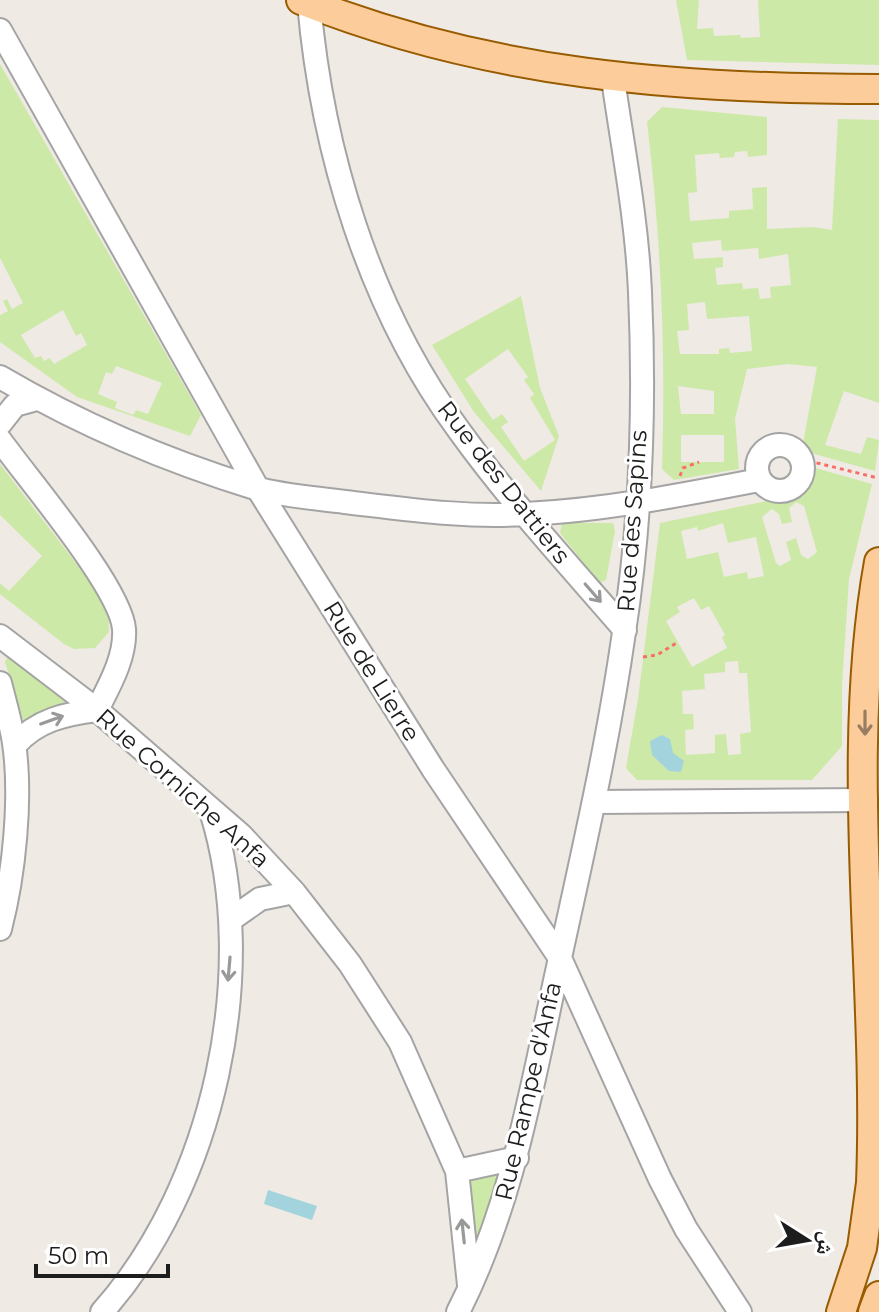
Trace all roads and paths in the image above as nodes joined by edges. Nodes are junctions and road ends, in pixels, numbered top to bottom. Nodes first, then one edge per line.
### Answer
1 (305, 2) edge
2 (0, 30) edge
3 (613, 79) junction
4 (879, 89) edge
5 (0, 377) edge
6 (37, 399) junction
7 (0, 424) edge
8 (0, 440) edge
9 (801, 459) junction
10 (699, 462) dead end
11 (878, 478) edge
12 (680, 479) dead end
13 (759, 480) junction
14 (258, 489) junction
15 (636, 504) junction
16 (525, 514) junction
17 (879, 562) edge
18 (625, 630) junction
19 (0, 636) edge
20 (678, 642) dead end
21 (643, 657) dead end
22 (0, 683) edge
23 (97, 710) junction
24 (15, 745) junction
25 (866, 800) junction
26 (595, 802) junction
27 (211, 810) junction
28 (294, 892) junction
29 (233, 918) junction
30 (0, 929) edge
31 (560, 958) junction
32 (517, 1158) junction
33 (457, 1171) junction
34 (469, 1290) junction
35 (879, 1296) edge
36 (102, 1312) edge
37 (458, 1312) edge
38 (740, 1312) edge
39 (841, 1312) edge
40 (873, 1312) edge

1 - 3 main road
1 - 16 street, Rue des Dattiers
2 - 14 street, Rue de Lierre
3 - 4 main road
3 - 15 street, Rue des Sapins
5 - 6 street
6 - 7 street
6 - 14 street
8 - 23 street
9 - 11 path
9 - 13 street
9 - 13 street
10 - 12 path
13 - 15 street
14 - 16 street
14 - 31 street, Rue de Lierre
15 - 16 street
15 - 18 street, Rue des Sapins
16 -> 18 street, Rue des Dattiers
17 -> 25 main road
18 - 26 street, Rue des Sapins
19 - 23 street, Rue Corniche Anfa
20 - 21 path
22 - 24 street
24 -> 23 street
23 - 27 street, Rue Corniche Anfa
24 - 30 street
25 - 26 street
25 - 39 main road
26 - 31 street, Rue des Sapins
27 - 28 street, Rue Corniche Anfa
27 - 29 street
28 - 29 street
28 - 33 street, Rue Corniche Anfa
29 -> 36 street
31 - 32 street, Rue Rampe d'Anfa
31 - 38 street, Rue de Lierre
32 - 33 street
32 - 34 street, Rue Rampe d'Anfa
34 -> 33 street, Rue Corniche Anfa
34 - 37 street, Rue Rampe d'Anfa
35 - 40 main road

